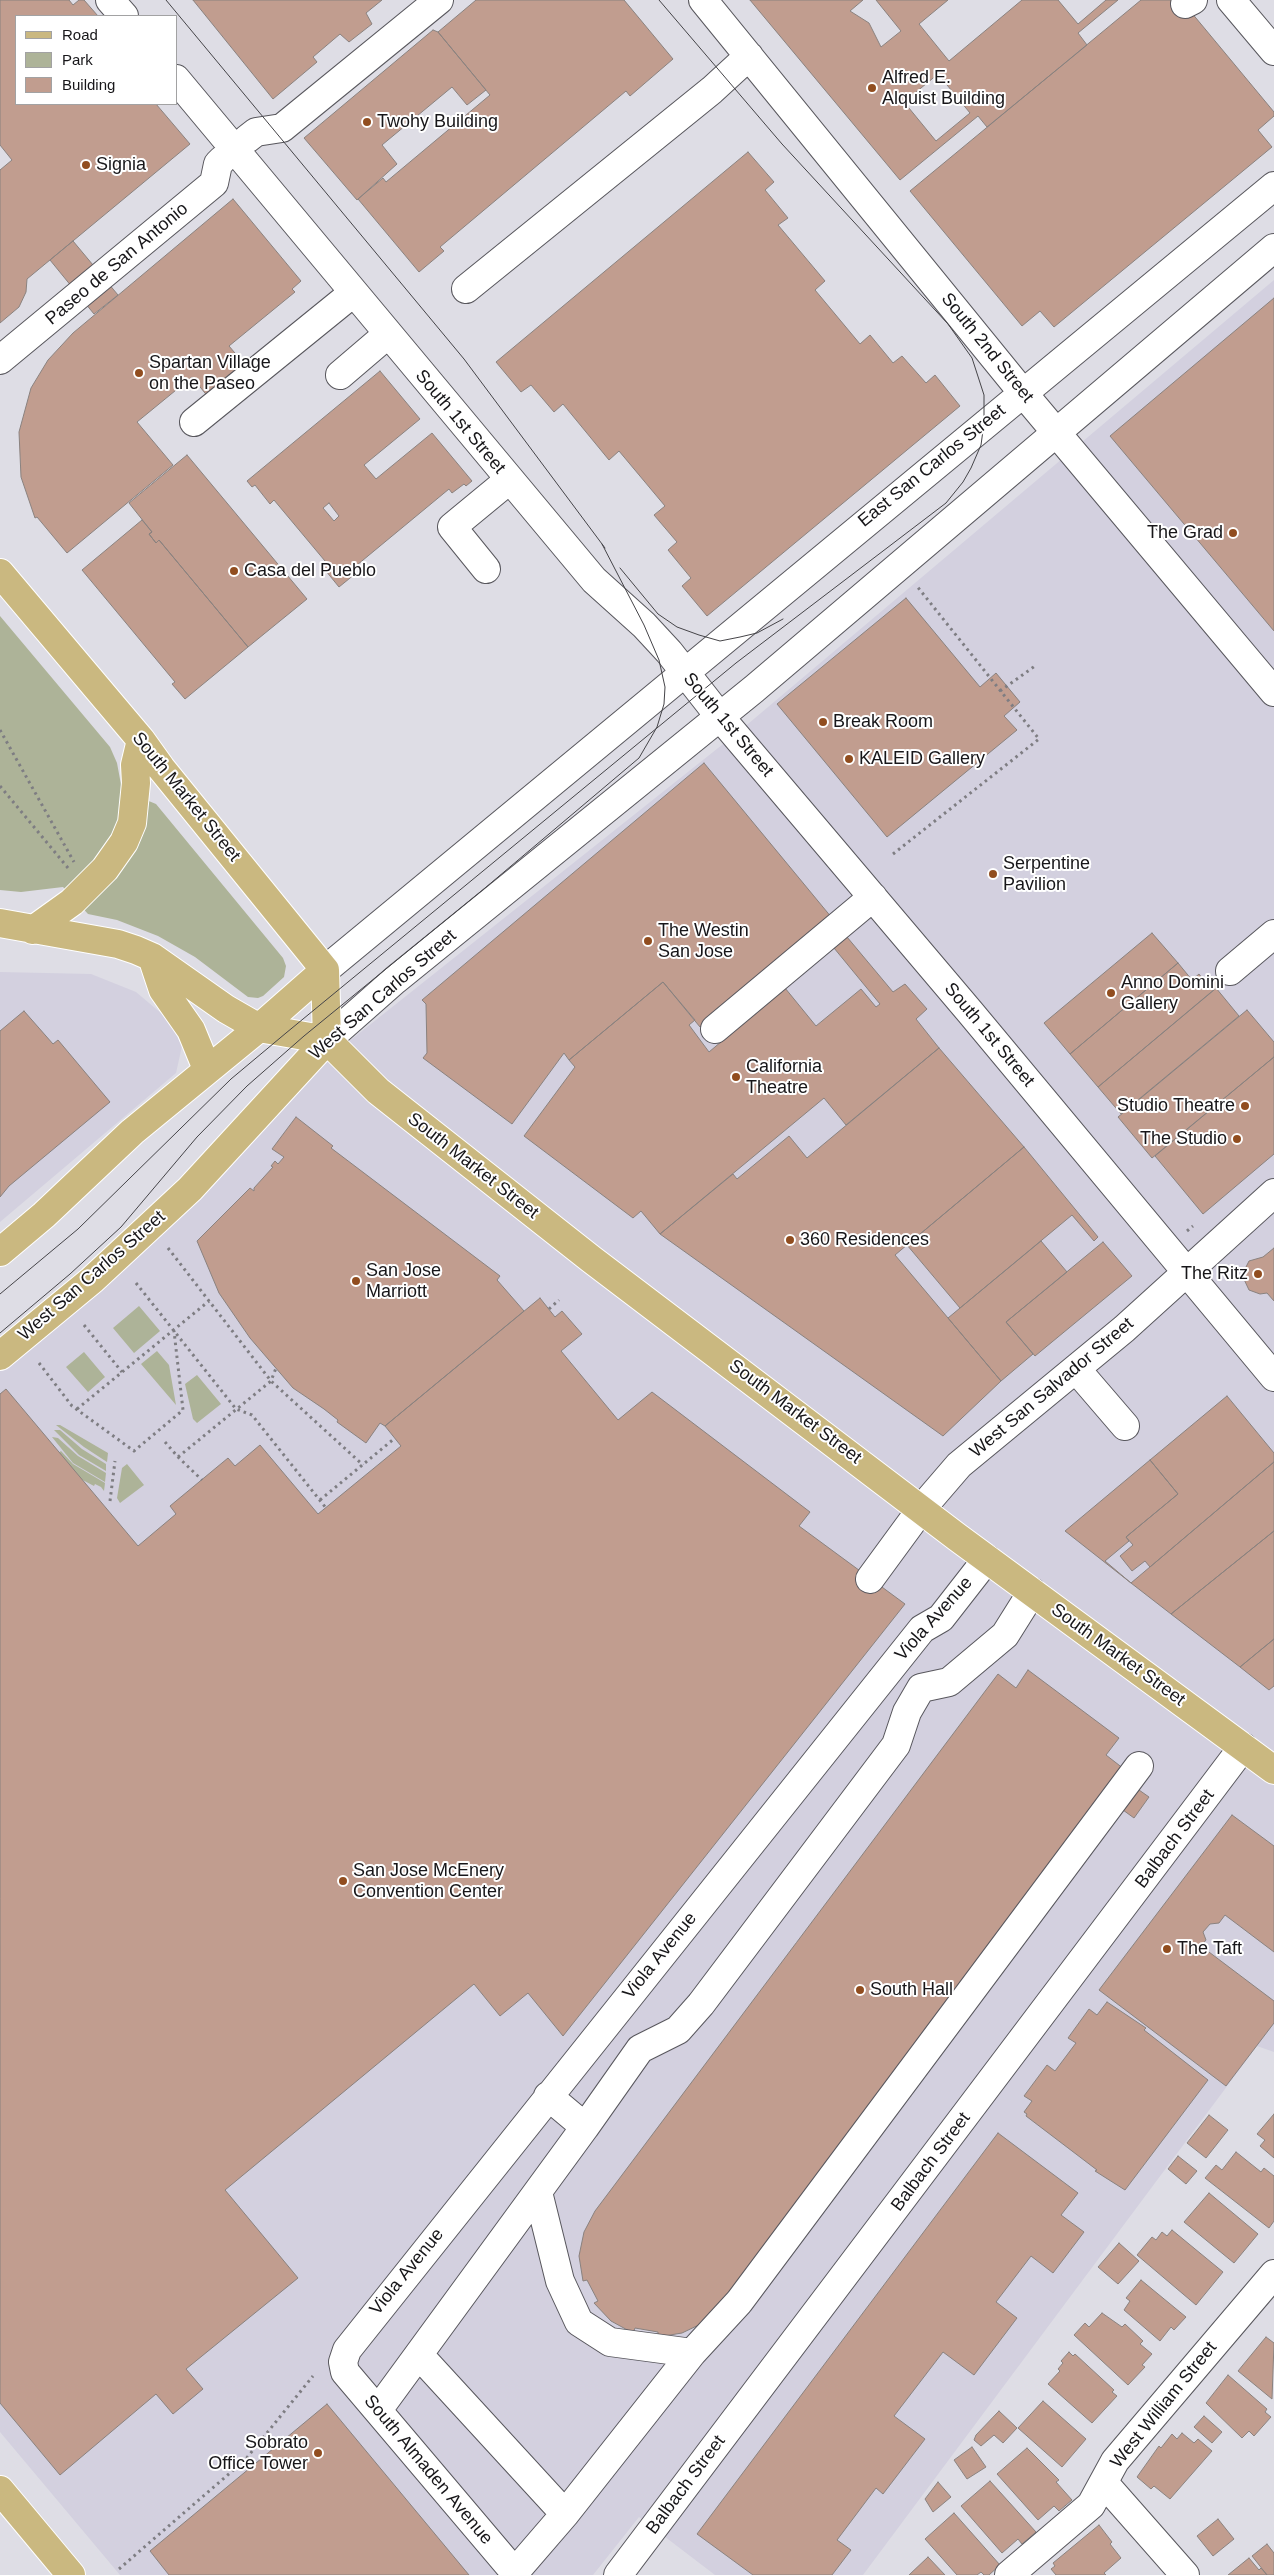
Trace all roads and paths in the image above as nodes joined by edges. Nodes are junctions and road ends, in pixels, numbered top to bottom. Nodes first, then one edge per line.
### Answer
1 (110, 0) edge
2 (439, 0) edge
3 (703, 0) edge
4 (1231, 0) edge
5 (123, 15) edge
6 (1274, 51) edge
7 (749, 56) junction
8 (178, 80) edge
9 (247, 139) dead end
10 (222, 160) dead end
11 (1274, 186) edge
12 (1274, 248) edge
13 (466, 289) dead end
14 (354, 293) junction
15 (388, 334) junction
16 (0, 360) edge
17 (340, 375) dead end
18 (1023, 393) junction
19 (194, 422) dead end
20 (1057, 433) junction
21 (509, 480) junction
22 (486, 569) dead end
23 (0, 573) edge
24 (915, 584) dead end
25 (1035, 666) dead end
26 (684, 672) junction
27 (1274, 690) edge
28 (1000, 691) junction
29 (720, 717) junction
30 (0, 730) edge
31 (140, 740) junction
32 (0, 786) edge
33 (893, 854) dead end
34 (74, 863) dead end
35 (73, 874) dead end
36 (873, 897) junction
37 (0, 923) edge
38 (33, 930) junction
39 (1274, 934) edge
40 (152, 957) junction
41 (325, 970) junction
42 (1230, 971) dead end
43 (259, 1028) junction
44 (715, 1029) dead end
45 (327, 1040) junction
46 (207, 1069) junction
47 (1274, 1193) edge
48 (168, 1248) dead end
49 (0, 1252) edge
50 (1186, 1272) junction
51 (136, 1283) dead end
52 (559, 1300) dead end
53 (209, 1301) junction
54 (549, 1309) dead end
55 (84, 1325) dead end
56 (174, 1330) junction
57 (0, 1356) edge
58 (39, 1363) dead end
59 (276, 1368) dead end
60 (1076, 1369) junction
61 (122, 1372) junction
62 (1274, 1378) edge
63 (271, 1381) junction
64 (77, 1409) junction
65 (236, 1409) junction
66 (1125, 1426) dead end
67 (395, 1438) dead end
68 (165, 1442) dead end
69 (178, 1457) junction
70 (115, 1461) dead end
71 (363, 1464) junction
72 (202, 1480) dead end
73 (320, 1500) junction
74 (110, 1501) dead end
75 (326, 1508) dead end
76 (922, 1508) junction
77 (987, 1559) junction
78 (870, 1579) dead end
79 (1032, 1592) junction
80 (1243, 1747) junction
81 (1138, 1766) dead end
82 (1274, 1770) edge
83 (548, 2096) junction
84 (585, 2127) junction
85 (538, 2192) junction
86 (1274, 2274) edge
87 (692, 2353) junction
88 (419, 2355) junction
89 (343, 2362) joint
90 (312, 2376) dead end
91 (378, 2410) junction
92 (1104, 2483) junction
93 (0, 2490) edge
94 (565, 2514) junction
95 (119, 2569) dead end
96 (516, 2574) edge
97 (71, 2575) edge
98 (618, 2575) edge
99 (1010, 2575) edge
100 (1185, 2575) edge

1 - 5 street
2 - 9 street
3 - 7 street, South 2nd Street
4 - 6 street
7 - 13 street
7 - 18 street, South 2nd Street
8 - 14 street, South 1st Street
10 - 16 street, Paseo de San Antonio
11 - 18 street, East San Carlos Street
12 - 20 street
14 - 15 street, South 1st Street
14 - 19 street
15 - 17 street
15 - 21 street, South 1st Street
18 - 20 street, South 2nd Street
18 - 26 street, East San Carlos Street
20 - 27 street, South 2nd Street
20 - 29 street
21 - 22 street
21 - 26 street, South 1st Street
23 - 31 main road, South Market Street
24 - 28 path
25 - 28 path
26 - 29 street, South 1st Street
26 - 41 street
28 - 33 path
29 - 36 street, South 1st Street
29 - 45 street, West San Carlos Street
30 - 34 path
31 - 38 main road
31 - 41 main road, South Market Street
32 - 35 path
36 - 44 street
36 - 50 street, South 1st Street
37 - 38 main road
38 - 40 main road
39 - 42 street
40 - 43 main road
40 - 46 main road
41 - 43 main road
41 - 45 main road
43 - 45 main road
43 - 46 main road
45 - 57 main road, West San Carlos Street
45 - 76 main road, South Market Street
46 - 49 main road
47 - 50 street, West San Salvador Street
48 - 53 path
50 - 60 street, West San Salvador Street
50 - 62 street, South 1st Street
51 - 56 path
52 - 54 path
53 - 56 path
53 - 63 path
55 - 61 path
56 - 61 path
56 - 64 path
56 - 65 path
58 - 64 path
59 - 63 path
60 - 66 street
60 - 76 street, West San Salvador Street
61 - 64 path
63 - 65 path
63 - 71 path
65 - 69 path
65 - 73 path
67 - 71 path
68 - 69 path
69 - 72 path
70 - 74 path
71 - 73 path
73 - 75 path
76 - 77 main road, South Market Street
76 - 78 street, West San Salvador Street
77 - 79 main road, South Market Street
77 - 83 street, Viola Avenue
79 - 80 main road, South Market Street
79 - 84 street
80 - 82 main road, South Market Street
80 - 98 street, Balbach Street
81 - 87 street
83 - 84 street
83 - 89 street, Viola Avenue
84 - 85 street
85 - 87 street
85 - 88 street
86 - 92 street, West William Street
87 - 94 street
88 - 91 street
88 - 94 street
89 - 91 street, South Almaden Avenue
90 - 95 path
91 - 96 street, South Almaden Avenue
92 - 99 street, West William Street
92 - 100 street
93 - 97 main road
94 - 96 street

